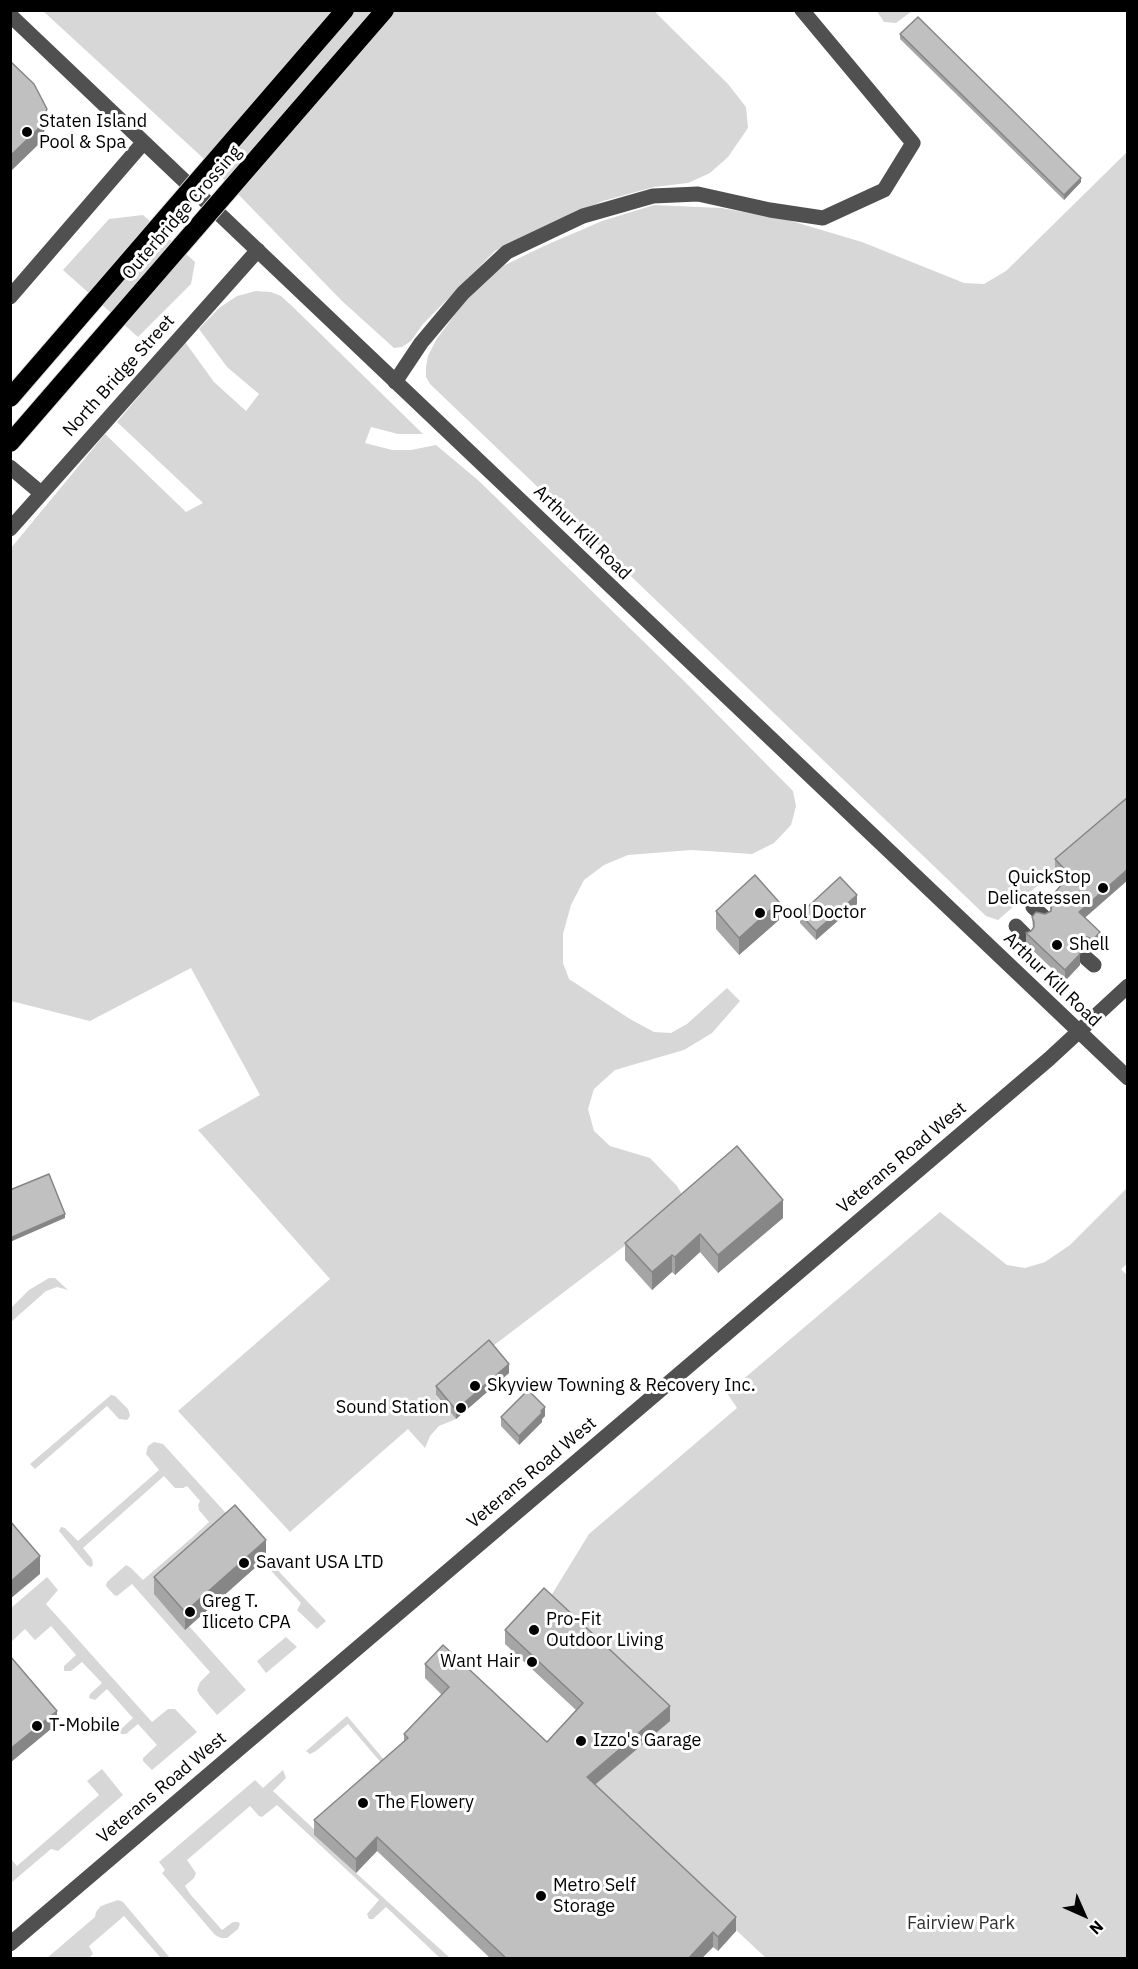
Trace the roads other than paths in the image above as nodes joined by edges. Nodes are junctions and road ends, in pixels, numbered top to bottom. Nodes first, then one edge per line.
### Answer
1 (345, 10) edge
2 (385, 10) edge
3 (802, 10) edge
4 (10, 15) edge
5 (143, 143) junction
6 (258, 250) junction
7 (10, 297) edge
8 (395, 382) junction
9 (10, 398) edge
10 (10, 443) edge
11 (10, 467) edge
12 (41, 493) junction
13 (10, 529) edge
14 (1128, 986) edge
15 (1078, 1032) junction
16 (1128, 1078) edge
17 (10, 1944) edge

1 - 9 highway, Outerbridge Crossing, bridge
2 - 10 highway, Outerbridge Crossing, bridge
3 - 8 street
4 - 5 street, Arthur Kill Road
5 - 6 street, Arthur Kill Road
5 - 7 street
6 - 8 street, Arthur Kill Road
6 - 12 street, North Bridge Street
8 - 15 street, Arthur Kill Road
11 - 12 street
12 - 13 street, North Bridge Street
14 - 15 street, Veterans Road West
15 - 16 street, Arthur Kill Road
15 - 17 street, Veterans Road West

